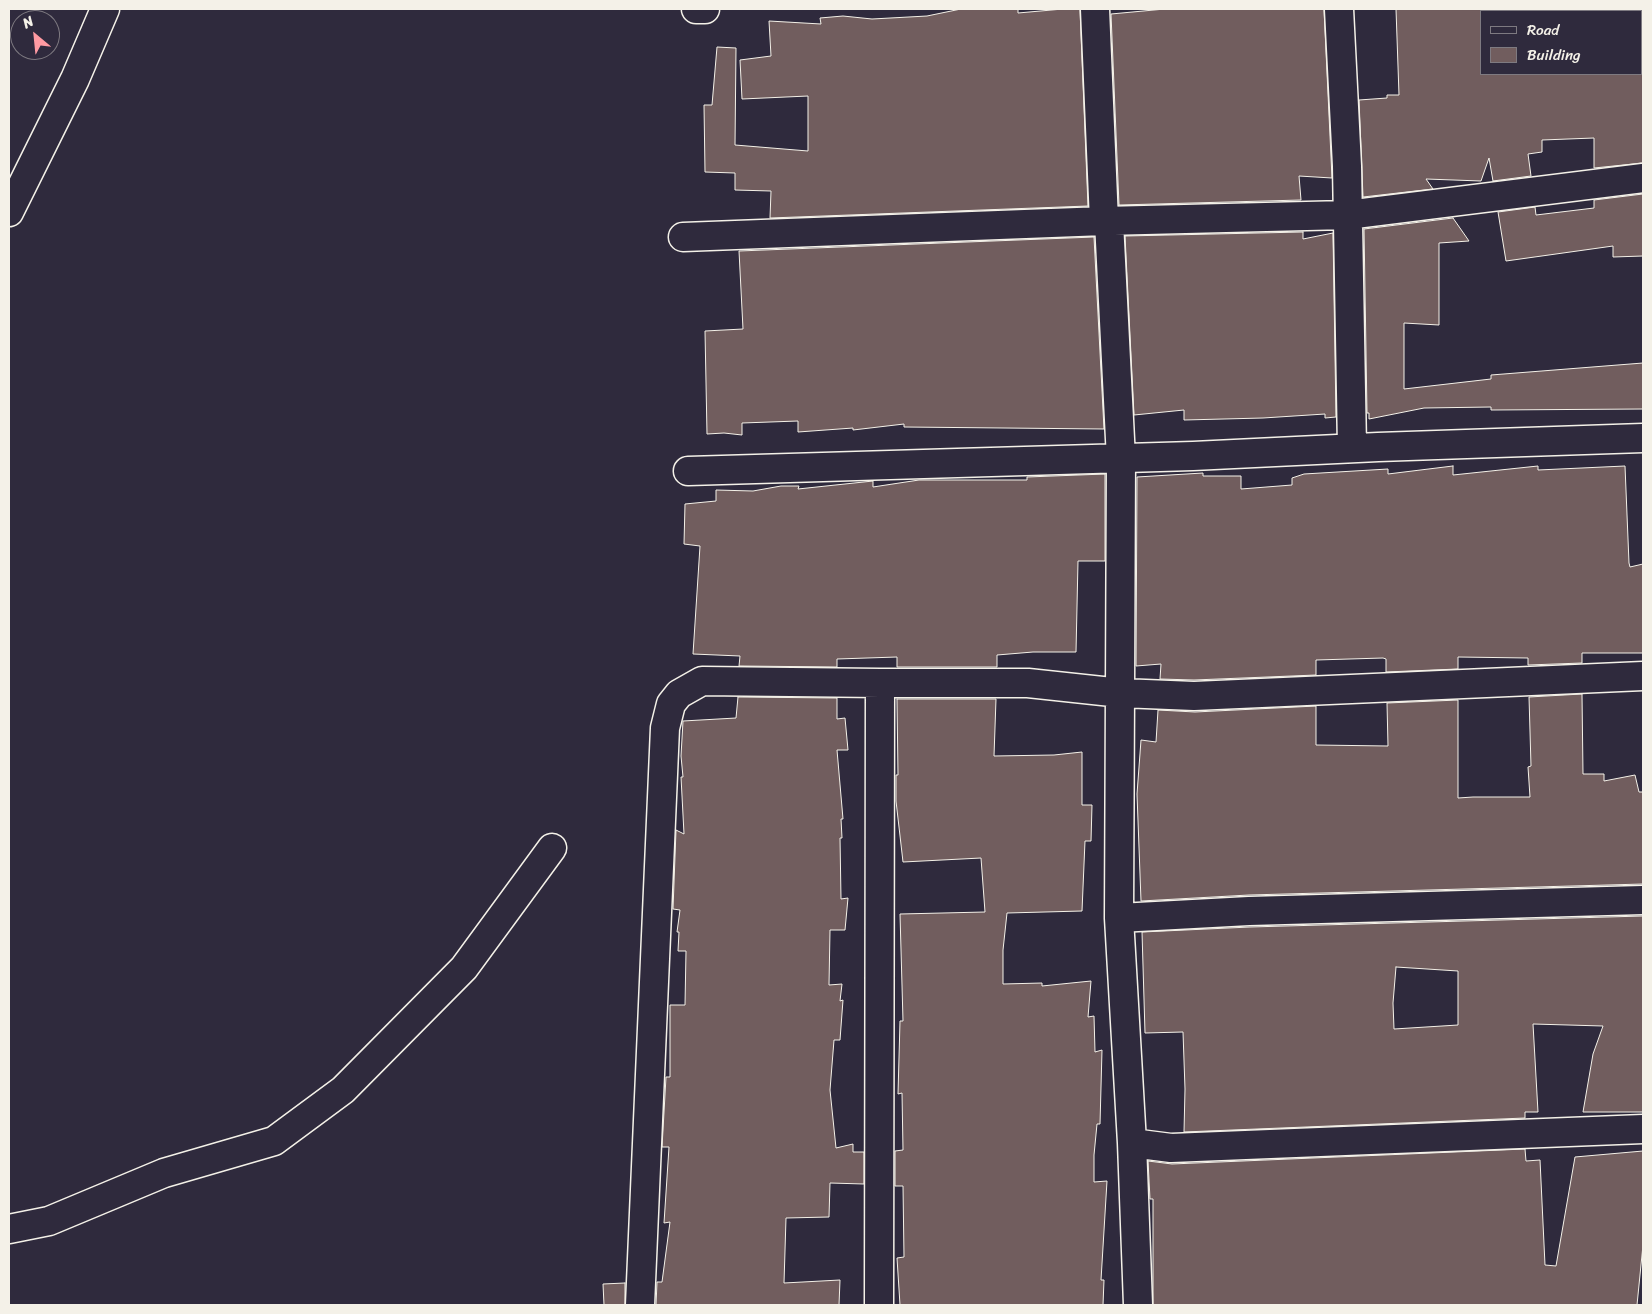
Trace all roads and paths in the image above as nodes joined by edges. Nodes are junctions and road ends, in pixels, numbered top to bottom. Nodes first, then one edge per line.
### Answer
1 (105, 9) edge
2 (696, 9) edge
3 (705, 9) edge
4 (1094, 9) edge
5 (1339, 9) edge
6 (1643, 178) edge
7 (9, 212) edge
8 (1347, 215) junction
9 (1106, 221) junction
10 (683, 237) dead end
11 (1643, 438) edge
12 (1352, 448) junction
13 (1121, 458) junction
14 (688, 471) dead end
15 (1643, 676) edge
16 (880, 683) junction
17 (1121, 692) junction
18 (552, 848) dead end
19 (1643, 900) edge
20 (1119, 918) junction
21 (1643, 1129) edge
22 (1132, 1143) junction
23 (9, 1229) edge
24 (640, 1305) edge
25 (878, 1305) edge
26 (1138, 1305) edge

1 - 7 street
2 - 3 street
4 - 9 street
5 - 8 street
6 - 8 street
8 - 9 street
8 - 12 street
9 - 10 street
9 - 13 street
11 - 12 street
12 - 13 street
13 - 14 street
13 - 17 street
15 - 17 street
16 - 17 street
16 - 24 street
16 - 25 street
17 - 20 street
18 - 23 street
19 - 20 street
20 - 22 street
21 - 22 street
22 - 26 street

